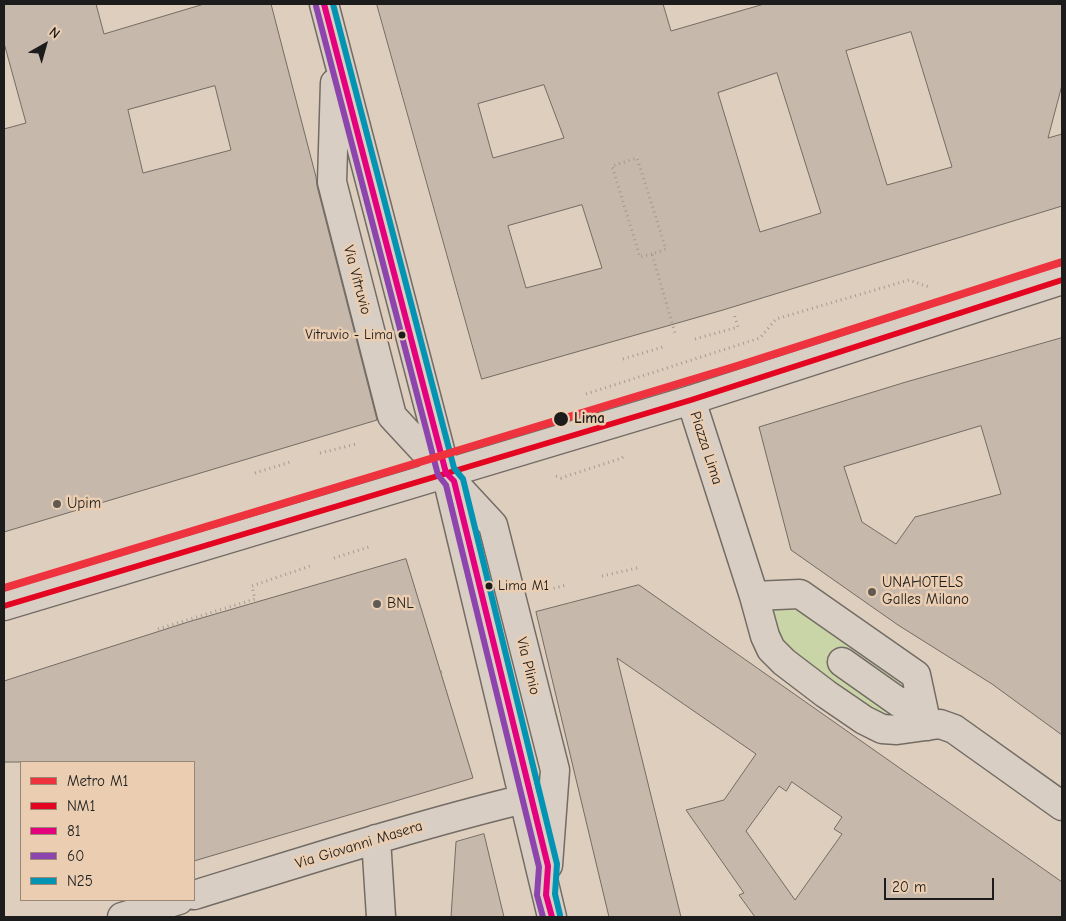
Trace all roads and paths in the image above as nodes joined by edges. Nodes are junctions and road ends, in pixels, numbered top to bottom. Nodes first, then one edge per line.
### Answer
1 (324, 4) edge
2 (342, 74) junction
3 (652, 254) junction
4 (1062, 280) edge
5 (933, 288) dead end
6 (734, 314) dead end
7 (675, 333) dead end
8 (695, 339) dead end
9 (666, 346) dead end
10 (623, 359) dead end
11 (586, 394) dead end
12 (691, 400) junction
13 (356, 444) dead end
14 (320, 453) dead end
15 (290, 462) dead end
16 (255, 472) dead end
17 (450, 477) junction
18 (372, 546) dead end
19 (334, 558) dead end
20 (313, 565) dead end
21 (637, 568) dead end
22 (602, 576) dead end
23 (566, 585) dead end
24 (536, 592) dead end
25 (754, 596) junction
26 (4, 606) edge
27 (158, 629) dead end
28 (842, 662) dead end
29 (921, 698) junction
30 (927, 726) junction
31 (525, 800) junction
32 (1062, 806) edge
33 (376, 839) junction
34 (195, 895) edge
35 (176, 901) edge
36 (549, 906) edge
37 (122, 917) edge
38 (381, 917) edge

1 - 2 street
2 - 17 street
2 - 17 street, Via Vitruvio
3 - 3 path
3 - 7 path
4 - 12 street
5 - 11 path
6 - 8 path
9 - 10 path
12 - 17 street, Piazza Lima
12 - 25 street, Piazza Lima
13 - 14 path
15 - 16 path
17 - 26 street, Piazza Lima
17 - 31 street, Via Plinio
17 - 36 street, Via Plinio
18 - 19 path
20 - 27 path
21 - 22 path
23 - 24 path
25 - 29 street
25 - 30 street, Piazza Lima
28 - 29 street
29 - 30 street
30 - 32 street, Piazza Lima
31 - 33 street, Via Giovanni Masera
31 - 36 street, Via Plinio
33 - 34 street, Via Giovanni Masera
33 - 38 street
35 - 37 street

